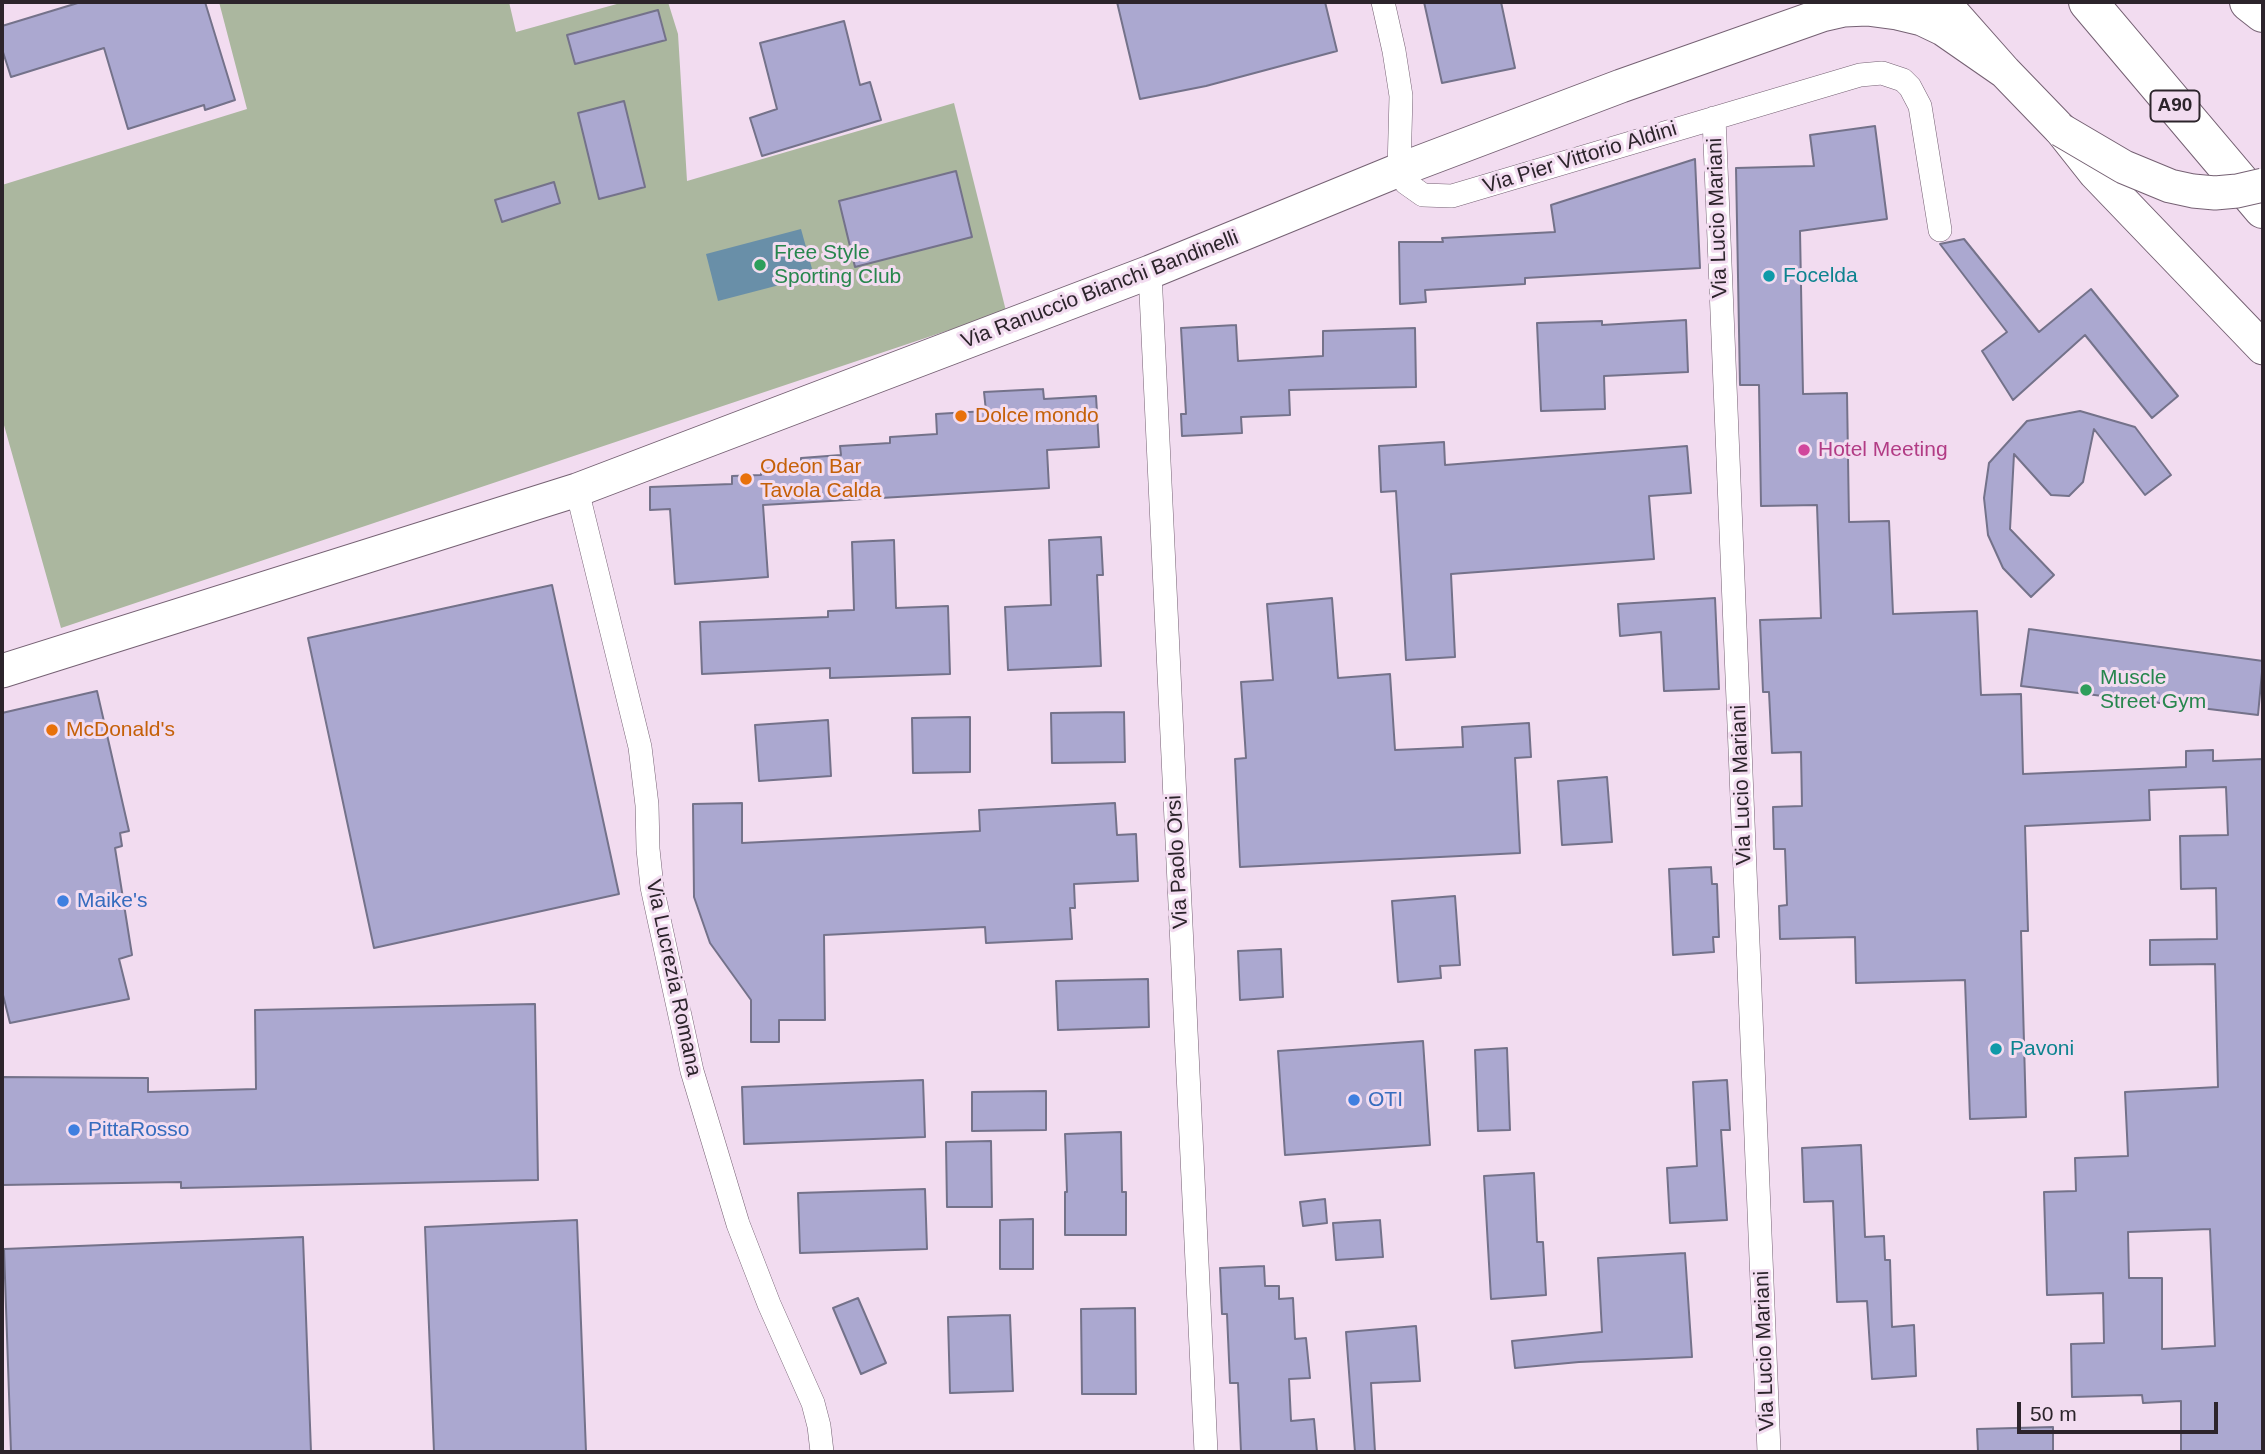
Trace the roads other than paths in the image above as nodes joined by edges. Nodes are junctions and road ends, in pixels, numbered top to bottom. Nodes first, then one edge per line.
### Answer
1 (1384, 2) edge
2 (1807, 2) edge
3 (1943, 2) edge
4 (2088, 2) edge
5 (2249, 2) edge
6 (2263, 13) edge
7 (1767, 33) junction
8 (2005, 72) junction
9 (1714, 118) junction
10 (2061, 130) junction
11 (1399, 170) junction
12 (2263, 185) edge
13 (2263, 209) edge
14 (1940, 230) dead end
15 (1150, 272) junction
16 (2263, 348) edge
17 (577, 490) junction
18 (2, 671) edge
19 (822, 1452) edge
20 (1206, 1452) edge
21 (1769, 1452) edge

1 - 11 street
2 - 7 street
3 - 8 street
4 - 13 highway, A90
5 - 6 highway
7 - 8 street
7 - 11 street, Via Ranuccio Bianchi Bandinelli
8 - 10 street
9 - 11 street, Via Pier Vittorio Aldini
9 - 14 street, Via Pier Vittorio Aldini
9 - 21 street, Via Lucio Mariani
10 - 12 street, bridge
10 - 16 street
11 - 15 street, Via Ranuccio Bianchi Bandinelli
15 - 17 street, Via Ranuccio Bianchi Bandinelli
15 - 20 street, Via Paolo Orsi
17 - 18 street, Via Ranuccio Bianchi Bandinelli
17 - 19 street, Via Lucrezia Romana

